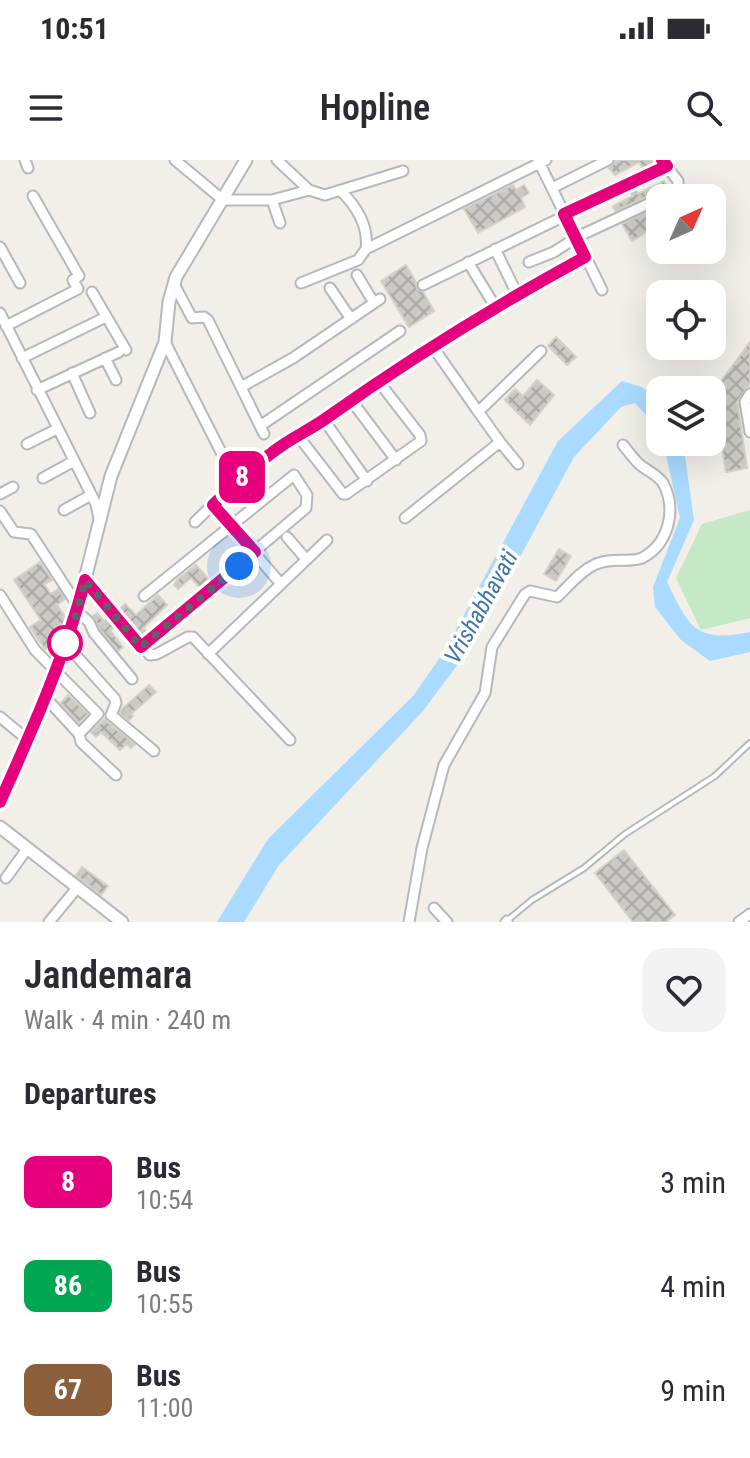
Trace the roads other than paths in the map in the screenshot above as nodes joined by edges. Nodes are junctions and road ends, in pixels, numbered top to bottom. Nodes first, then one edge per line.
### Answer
1 (175, 160) edge
2 (246, 160) edge
3 (277, 160) edge
4 (608, 160) edge
5 (541, 161) edge
6 (664, 163) edge
7 (403, 171) dead end
8 (552, 188) junction
9 (309, 190) junction
10 (341, 191) junction
11 (33, 196) dead end
12 (223, 200) junction
13 (272, 200) junction
14 (564, 214) junction
15 (280, 223) dead end
16 (577, 237) junction
17 (0, 247) edge
18 (366, 249) junction
19 (495, 249) junction
20 (585, 257) junction
21 (468, 262) junction
22 (529, 262) dead end
23 (357, 275) dead end
24 (20, 283) dead end
25 (301, 283) dead end
26 (174, 284) junction
27 (423, 285) dead end
28 (330, 288) dead end
29 (602, 290) dead end
30 (92, 292) dead end
31 (517, 294) junction
32 (496, 308) junction
33 (0, 313) edge
34 (106, 317) junction
35 (351, 319) junction
36 (6, 326) junction
37 (400, 331) dead end
38 (165, 342) junction
39 (433, 347) junction
40 (541, 351) dead end
41 (22, 358) junction
42 (105, 358) junction
43 (72, 373) junction
44 (116, 380) dead end
45 (379, 382) junction
46 (241, 387) junction
47 (37, 390) junction
48 (750, 394) edge
49 (351, 400) junction
50 (477, 410) junction
51 (90, 413) dead end
52 (324, 420) junction
53 (57, 429) junction
54 (750, 432) edge
55 (299, 437) junction
56 (500, 442) junction
57 (27, 444) dead end
58 (623, 445) dead end
59 (396, 460) junction
60 (74, 461) junction
61 (518, 464) dead end
62 (242, 476) junction
63 (43, 478) dead end
64 (367, 481) junction
65 (13, 487) dead end
66 (0, 494) edge
67 (91, 495) junction
68 (213, 505) junction
69 (64, 510) dead end
70 (0, 511) edge
71 (405, 518) dead end
72 (100, 521) junction
73 (195, 522) dead end
74 (231, 525) junction
75 (287, 537) dead end
76 (327, 540) dead end
77 (255, 552) junction
78 (306, 559) junction
79 (85, 580) junction
80 (281, 584) junction
81 (0, 595) edge
82 (144, 596) dead end
83 (77, 608) junction
84 (65, 643) junction
85 (141, 647) junction
86 (208, 654) junction
87 (55, 670) junction
88 (132, 679) dead end
89 (45, 697) junction
90 (0, 717) edge
91 (79, 734) junction
92 (28, 740) junction
93 (290, 740) dead end
94 (750, 743) edge
95 (154, 751) dead end
96 (116, 775) dead end
97 (3, 783) edge
98 (0, 802) edge
99 (0, 827) edge
100 (27, 849) junction
101 (6, 878) dead end
102 (77, 888) junction
103 (434, 908) dead end
104 (58, 912) junction
105 (750, 914) edge
106 (506, 921) edge
107 (49, 922) edge
108 (66, 922) edge
109 (122, 922) edge
110 (409, 922) edge
111 (447, 922) edge
112 (739, 922) edge

1 - 12 street
2 - 12 street
3 - 9 street
4 - 8 street
5 - 8 street
5 - 18 street
6 - 14 street
6 - 16 street
7 - 10 street
8 - 14 street
9 - 10 street
9 - 13 street
10 - 18 street
11 - 36 street
12 - 13 street
12 - 26 street
13 - 15 street
14 - 16 street
14 - 19 street
16 - 20 street
16 - 22 street
17 - 24 street
18 - 25 street
19 - 21 street
19 - 31 street
20 - 29 street
20 - 31 street
21 - 27 street
21 - 32 street
23 - 35 street
26 - 38 street
26 - 46 street
28 - 35 street
30 - 34 street
31 - 32 street
32 - 39 street
33 - 36 street
34 - 41 street
34 - 42 street
35 - 46 street
36 - 41 street
37 - 46 street
38 - 62 street
38 - 72 street
39 - 45 street
39 - 50 street
40 - 50 street
41 - 47 street
42 - 43 street
42 - 44 street
43 - 47 street
43 - 51 street
45 - 49 street
45 - 59 street
47 - 53 street
48 - 54 street
49 - 52 street
49 - 59 street
50 - 56 street
52 - 55 street
52 - 64 street
53 - 57 street
53 - 60 street
55 - 62 street
55 - 64 street
56 - 61 street
56 - 71 street
58 - 110 street
59 - 64 street
60 - 63 street
60 - 67 street
62 - 68 street
65 - 66 street
67 - 69 street
67 - 72 street
68 - 73 street
68 - 74 street
70 - 83 street
72 - 79 street
74 - 77 street
74 - 77 street
74 - 82 street
75 - 78 street
76 - 78 street
77 - 80 street
77 - 85 street
78 - 80 street
79 - 83 street
79 - 85 street
80 - 86 street
81 - 87 street
83 - 84 street
83 - 88 street
84 - 87 street
84 - 95 street
85 - 86 street
86 - 93 street
87 - 89 street
87 - 91 street
89 - 91 street
89 - 92 street
90 - 92 street
91 - 96 street
92 - 97 street
94 - 106 lane
97 - 98 street
99 - 100 street
100 - 101 street
100 - 102 street
102 - 104 street
102 - 109 street
103 - 111 street
104 - 107 street
104 - 108 street
105 - 112 street

